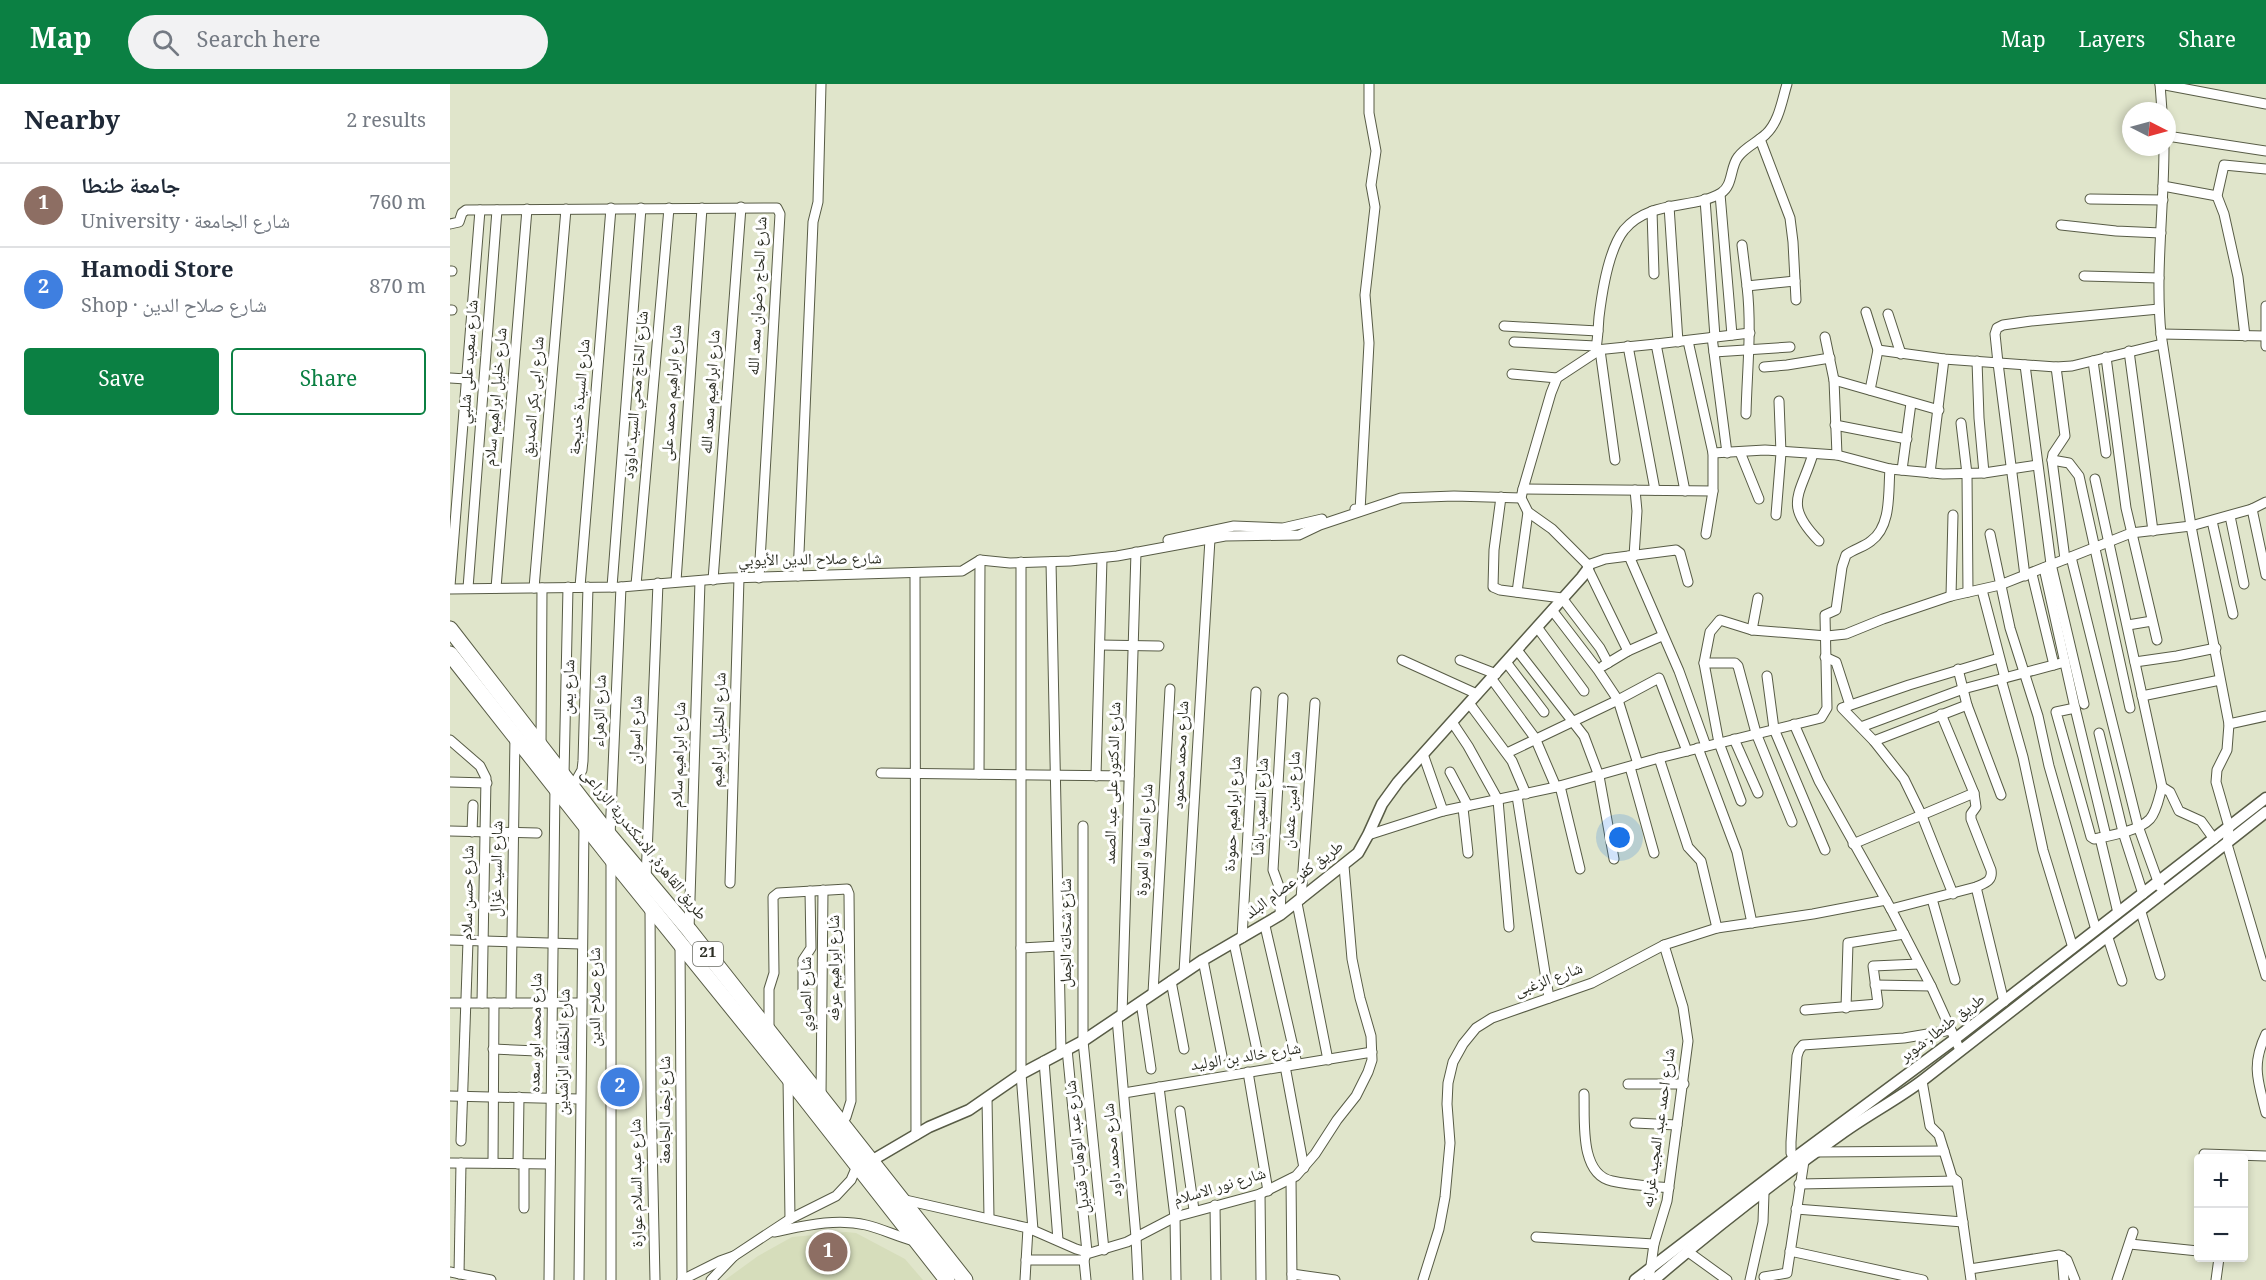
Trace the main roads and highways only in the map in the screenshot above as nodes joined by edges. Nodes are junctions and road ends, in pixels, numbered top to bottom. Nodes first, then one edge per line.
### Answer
1 (450, 629) edge
2 (450, 654) edge
3 (564, 783) junction
4 (684, 935) junction
5 (864, 1163) junction
6 (946, 1280) edge
7 (965, 1280) edge

1 - 3 highway, طريق القاهرة, الاسكندرية الزراعى / 21
2 - 3 highway, طريق القاهرة, الاسكندرية الزراعى / 21
3 - 4 highway, طريق القاهرة, الاسكندرية الزراعى / 21
3 - 4 highway, طريق القاهرة, الاسكندرية الزراعى / 21
4 - 5 highway, طريق القاهرة, الاسكندرية الزراعى / 21
4 - 5 highway, طريق القاهرة, الاسكندرية الزراعى / 21
5 - 6 highway, طريق القاهرة, الاسكندرية الزراعى / 21
5 - 7 highway, طريق القاهرة, الاسكندرية الزراعى / 21

